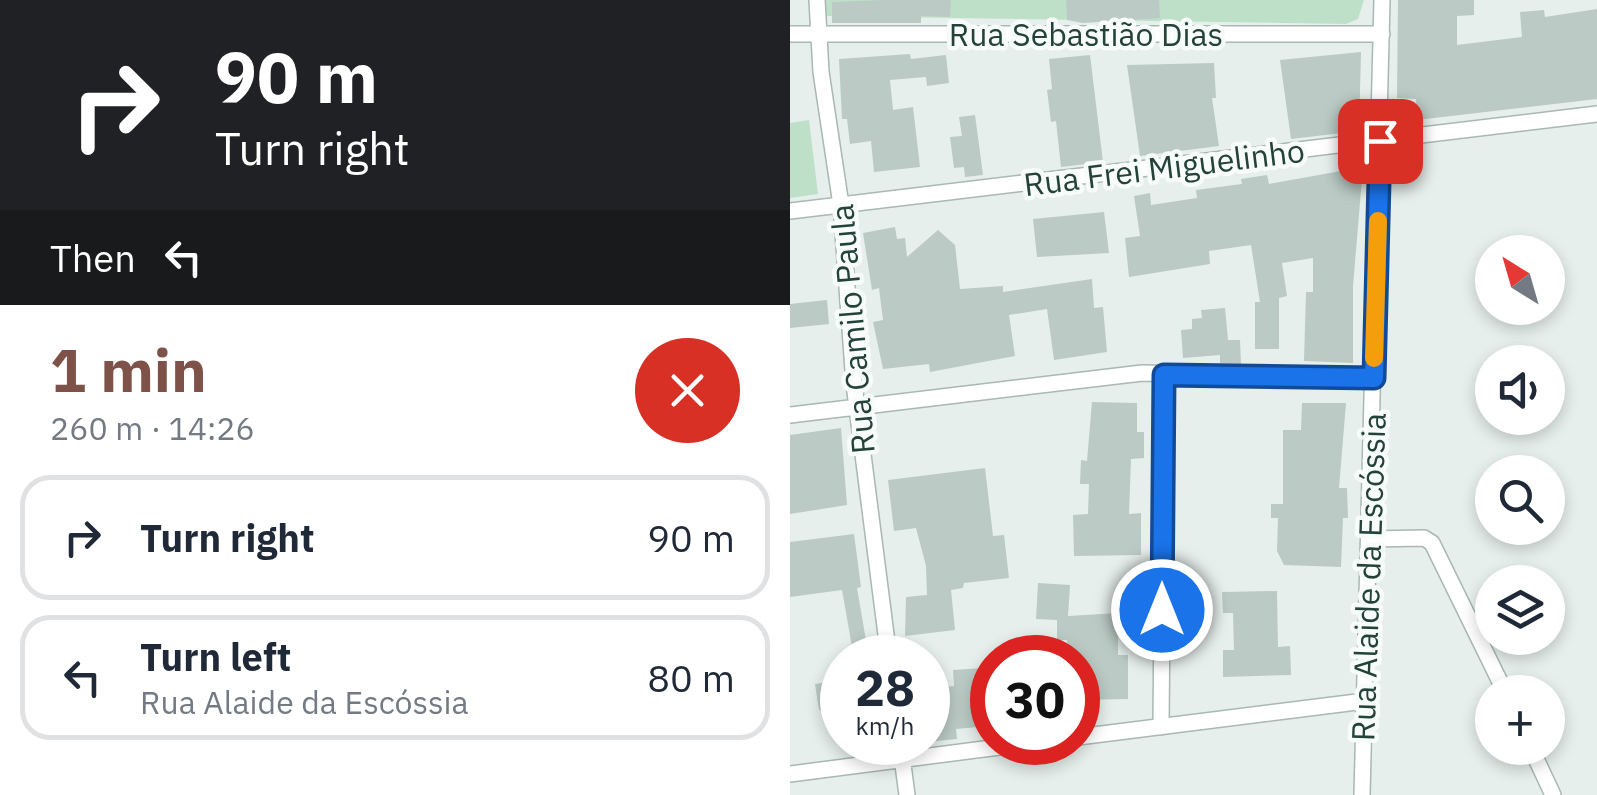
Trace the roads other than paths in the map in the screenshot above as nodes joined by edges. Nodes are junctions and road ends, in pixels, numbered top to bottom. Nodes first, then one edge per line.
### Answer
1 (817, 0) edge
2 (1382, 0) edge
3 (790, 34) edge
4 (818, 34) junction
5 (1382, 34) junction
6 (1597, 114) edge
7 (1380, 141) junction
8 (841, 204) junction
9 (790, 211) edge
10 (1164, 375) junction
11 (1374, 378) junction
12 (857, 407) junction
13 (790, 415) edge
14 (1369, 539) junction
15 (887, 635) edge
16 (1497, 675) edge
17 (1365, 701) junction
18 (1161, 727) junction
19 (1100, 735) edge
20 (863, 765) edge
21 (904, 765) edge
22 (1539, 765) edge
23 (790, 774) edge
24 (907, 795) edge
25 (1362, 795) edge
26 (1553, 795) edge

1 - 4 street, Rua Camilo Paula
2 - 5 street, Rua Alaide da Escóssia
3 - 4 street, Rua Sebastião Dias
4 - 5 street, Rua Sebastião Dias
4 - 8 street, Rua Camilo Paula
5 - 7 street, Rua Alaide da Escóssia
6 - 7 street, Rua Frei Miguelinho
7 - 8 street, Rua Frei Miguelinho
7 - 11 street, Rua Alaide da Escóssia
8 - 9 street, Rua Frei Miguelinho
8 - 12 street, Rua Camilo Paula
10 - 11 street
10 - 12 street
10 - 18 street
11 - 14 street, Rua Alaide da Escóssia
12 - 13 street
12 - 15 street, Rua Camilo Paula
14 - 16 street
14 - 17 street, Rua Alaide da Escóssia
17 - 18 street
17 - 25 street, Rua Alaide da Escóssia
18 - 19 street
20 - 23 street
21 - 24 street
22 - 26 street

